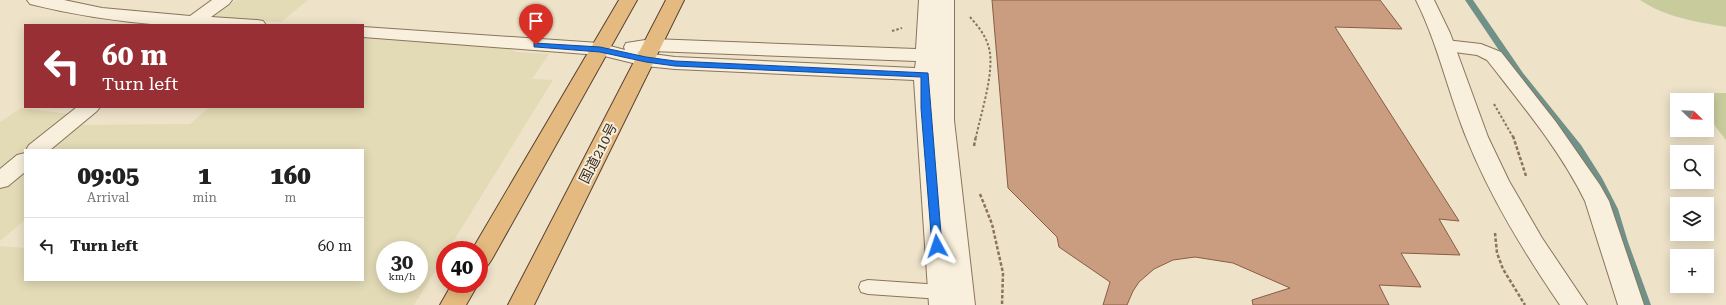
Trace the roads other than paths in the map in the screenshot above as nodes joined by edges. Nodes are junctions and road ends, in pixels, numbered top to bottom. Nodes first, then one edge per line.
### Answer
1 (36, 0) edge
2 (223, 0) edge
3 (628, 0) edge
4 (675, 0) edge
5 (928, 0) edge
6 (945, 0) edge
7 (1425, 0) edge
8 (191, 23) edge
9 (224, 24) edge
10 (364, 32) edge
11 (1446, 46) junction
12 (600, 49) junction
13 (649, 53) junction
14 (934, 65) junction
15 (89, 108) edge
16 (38, 149) edge
17 (24, 161) edge
18 (0, 181) edge
19 (488, 243) edge
20 (868, 287) dead end
21 (460, 293) edge
22 (941, 298) edge
23 (453, 305) edge
24 (521, 305) edge
25 (962, 305) edge
26 (1574, 305) edge
27 (1631, 305) edge

1 - 8 street
2 - 8 street
3 - 12 highway
4 - 13 highway, 国道210号
5 - 14 street
6 - 14 street
7 - 11 street
8 - 9 street
10 - 12 street
11 - 26 street
11 - 27 street
12 - 13 street
12 - 19 highway
13 - 14 street
13 - 24 highway, 国道210号
14 - 22 street
14 - 25 street
15 - 16 street
17 - 18 street
20 - 22 lane
21 - 23 highway

